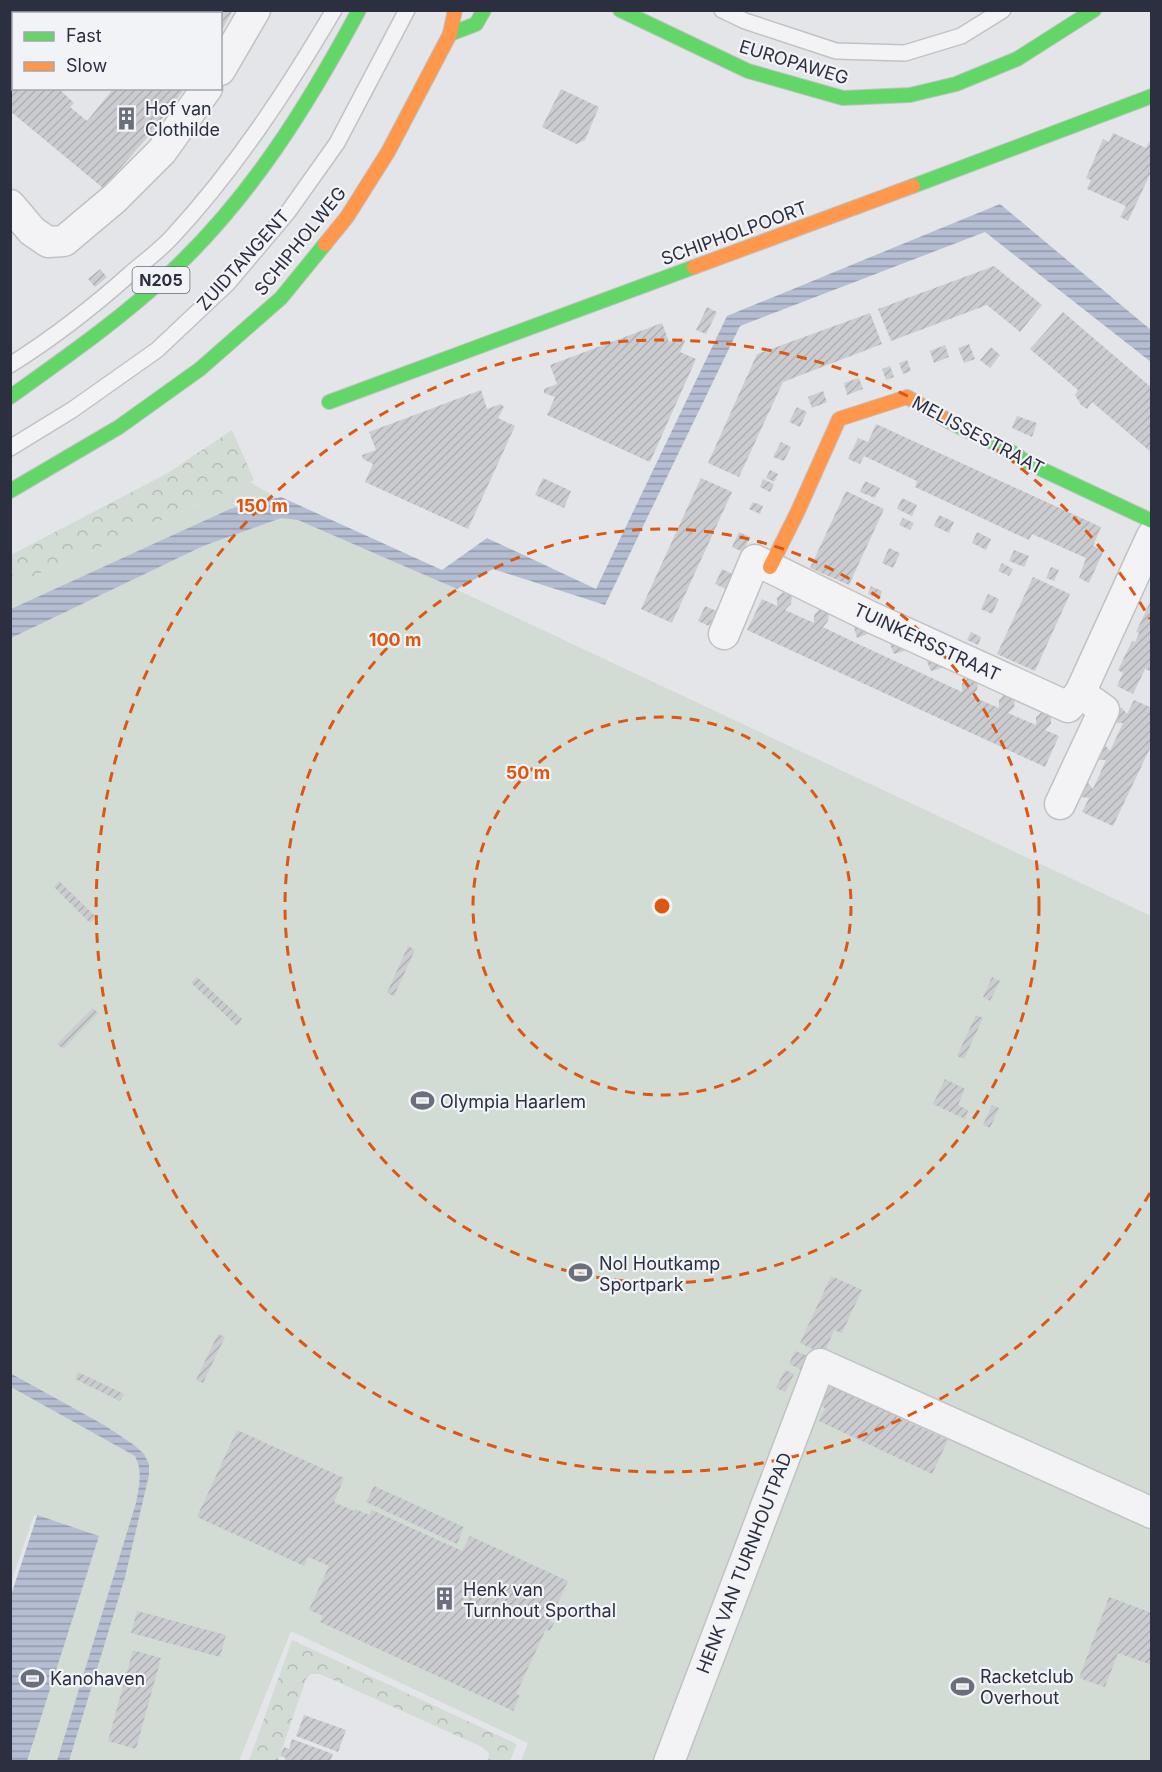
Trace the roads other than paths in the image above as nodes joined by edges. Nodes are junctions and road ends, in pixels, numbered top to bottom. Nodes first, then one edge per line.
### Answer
1 (255, 10) edge
2 (334, 10) edge
3 (359, 10) edge
4 (406, 10) edge
5 (455, 10) edge
6 (484, 10) edge
7 (620, 10) edge
8 (722, 10) edge
9 (1004, 10) edge
10 (1094, 10) edge
11 (450, 34) junction
12 (222, 67) edge
13 (206, 90) edge
14 (1152, 96) edge
15 (10, 205) edge
16 (10, 365) edge
17 (10, 397) edge
18 (329, 402) dead end
19 (10, 448) edge
20 (10, 491) edge
21 (1152, 521) edge
22 (1152, 536) edge
23 (770, 567) junction
24 (724, 634) dead end
25 (1080, 693) junction
26 (1060, 804) dead end
27 (1152, 1513) edge
28 (669, 1761) edge

1 - 12 street
2 - 16 lane
3 - 17 main road, N205
4 - 19 lane, ZUIDTANGENT
5 - 11 main road, SCHIPHOLWEG
6 - 11 main road
7 - 10 main road, EUROPAWEG
8 - 9 lane
11 - 20 main road, SCHIPHOLWEG
13 - 15 street
14 - 18 main road, SCHIPHOLPOORT
21 - 23 main road, MELISSESTRAAT
22 - 25 street
23 - 24 street
23 - 25 street, TUINKERSSTRAAT
25 - 26 street
27 - 28 street, HENK VAN TURNHOUTPAD

